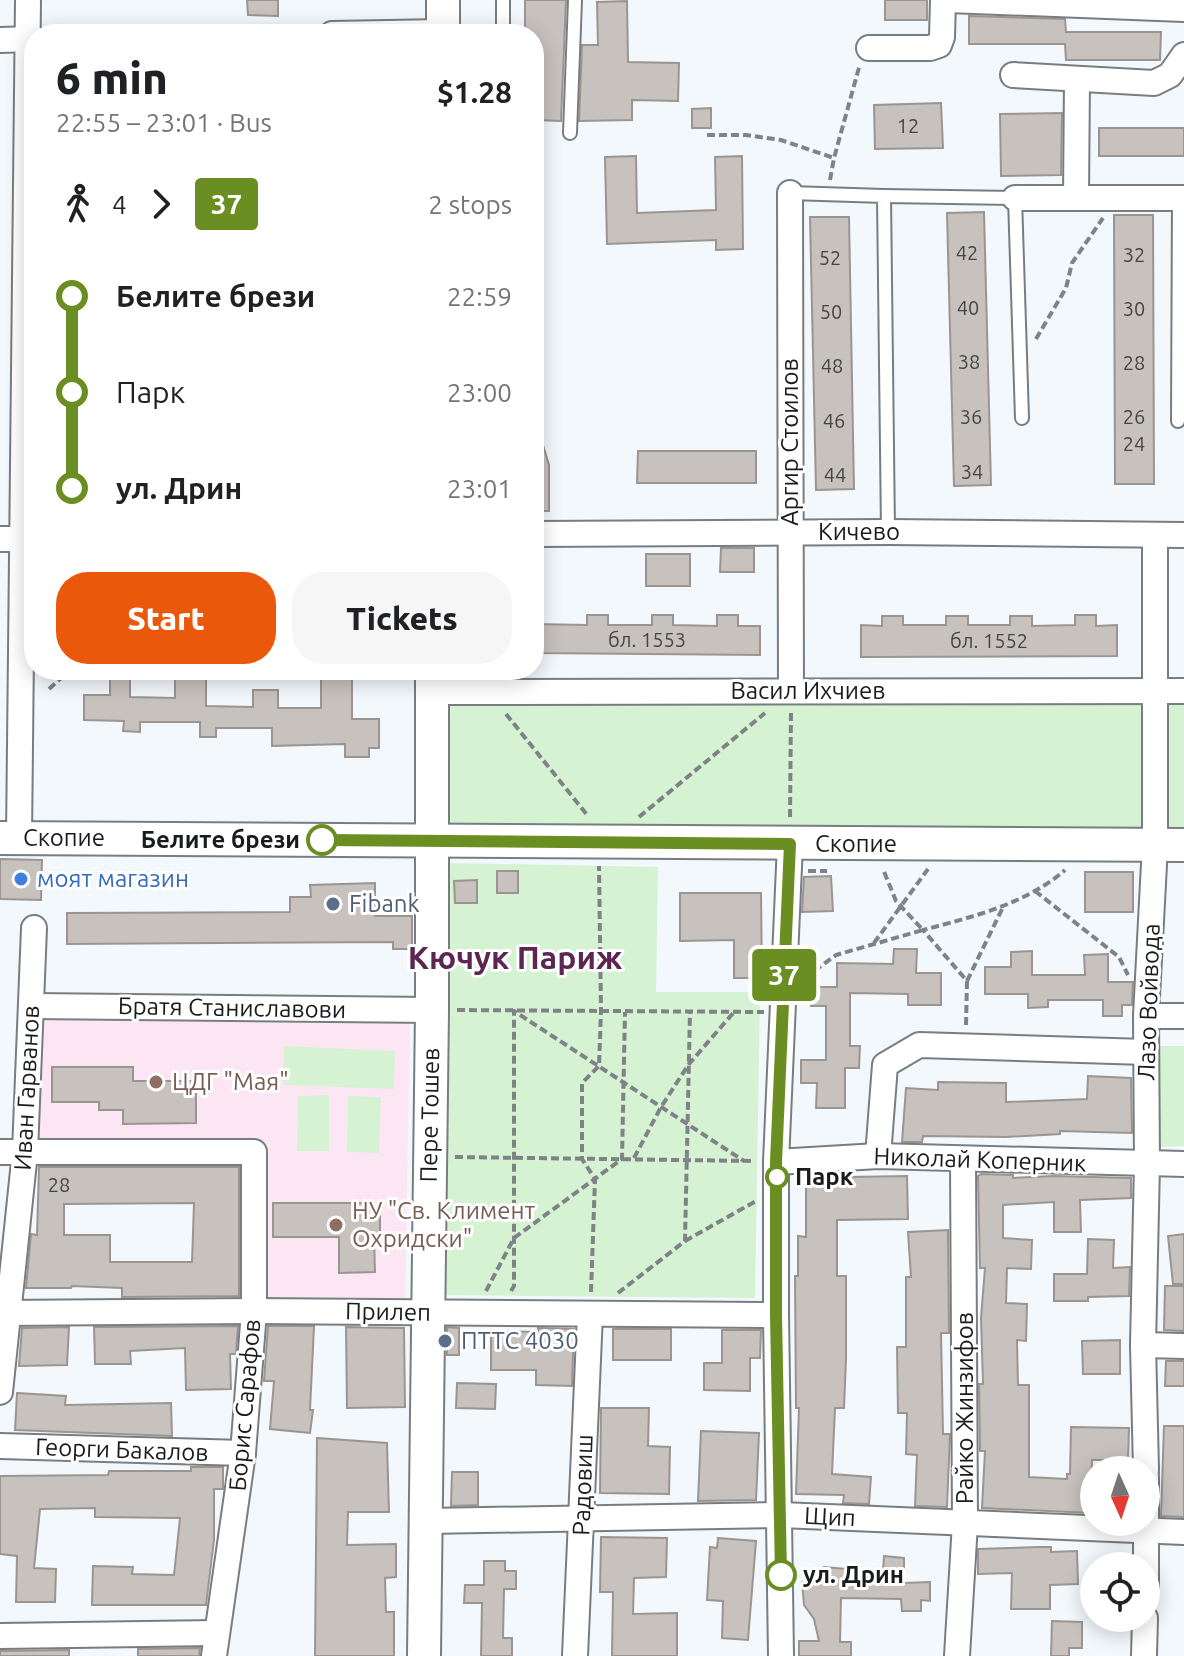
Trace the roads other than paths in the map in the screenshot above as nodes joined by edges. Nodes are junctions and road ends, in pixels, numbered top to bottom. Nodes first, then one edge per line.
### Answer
1 (28, 0) edge
2 (443, 0) edge
3 (503, 0) edge
4 (575, 0) edge
5 (946, 0) edge
6 (992, 1) edge
7 (1184, 9) edge
8 (30, 24) edge
9 (443, 24) edge
10 (503, 24) edge
11 (0, 40) edge
12 (24, 40) edge
13 (869, 48) road end
14 (1184, 55) edge
15 (1013, 75) dead end
16 (1077, 79) junction
17 (570, 133) dead end
18 (790, 193) joint
19 (884, 196) junction
20 (1076, 197) junction
21 (1015, 198) junction
22 (1181, 198) edge
23 (1022, 418) dead end
24 (1178, 421) dead end
25 (24, 423) edge
26 (790, 532) junction
27 (888, 532) junction
28 (544, 534) edge
29 (1155, 535) junction
30 (1184, 535) edge
31 (19, 539) edge
32 (432, 681) edge
33 (791, 691) junction
34 (1155, 691) junction
35 (1184, 691) edge
36 (10, 838) edge
37 (433, 841) junction
38 (790, 844) junction
39 (1170, 845) edge
40 (34, 928) dead end
41 (31, 1006) junction
42 (432, 1010) junction
43 (1146, 1016) junction
44 (1184, 1016) edge
45 (1146, 1052) junction
46 (0, 1152) edge
47 (25, 1152) junction
48 (878, 1156) junction
49 (963, 1160) junction
50 (776, 1162) junction
51 (1147, 1164) junction
52 (1184, 1164) edge
53 (254, 1311) junction
54 (429, 1312) junction
55 (3, 1313) edge
56 (590, 1314) junction
57 (776, 1315) junction
58 (1143, 1345) junction
59 (1184, 1346) edge
60 (0, 1392) edge
61 (0, 1446) edge
62 (243, 1453) junction
63 (1146, 1456) edge
64 (781, 1515) junction
65 (581, 1517) junction
66 (427, 1521) junction
67 (965, 1523) junction
68 (1080, 1528) edge
69 (1160, 1531) edge
70 (1184, 1532) edge
71 (1145, 1632) edge
72 (0, 1636) edge
73 (215, 1645) edge
74 (424, 1656) edge
75 (575, 1656) edge
76 (781, 1656) edge
77 (957, 1656) edge
78 (1144, 1656) edge

1 - 8 street
2 - 9 street
3 - 10 lane
4 - 17 lane
5 - 6 street
5 - 13 street
6 - 7 street
11 - 12 street
14 - 16 street
15 - 16 street
16 - 20 street
18 - 19 lane
18 - 26 street, Аргир Стоилов
19 - 21 lane
19 - 27 lane
20 - 21 street
20 - 22 street
21 - 23 lane
22 - 24 lane
25 - 31 street
26 - 27 street, Кичево
26 - 28 street, Кичево
26 - 33 street, Аргир Стоилов
27 - 29 street, Кичево
29 - 30 street, Кичево
29 - 34 street, Лазо Войвода
31 - 36 street
32 - 33 street, Васил Ихчиев
32 - 37 street, Пере Тошев
33 - 34 street, Васил Ихчиев
34 - 35 street, Васил Ихчиев
34 - 39 street, Лазо Войвода
36 - 37 street, Скопие
37 - 38 street, Скопие
37 - 42 street, Пере Тошев
38 - 39 street, Скопие
38 - 50 street
39 - 43 street, Лазо Войвода
40 - 41 street, Иван Гарванов
41 - 42 street, Братя Станиславови
41 - 47 street, Иван Гарванов
42 - 54 street, Пере Тошев
43 - 44 street
43 - 45 street, Лазо Войвода
45 - 48 street
45 - 51 street, Лазо Войвода
46 - 47 street
47 - 53 street, Борис Сарафов
47 - 55 street, Иван Гарванов
48 - 49 street, Николай Коперник
48 - 50 street, Николай Коперник
49 - 51 street, Николай Коперник
49 - 67 street, Райко Жинзифов
50 - 57 street
51 - 52 street, Николай Коперник
51 - 58 street, Лазо Войвода
53 - 54 street, Прилеп
53 - 55 street, Прилеп
53 - 62 street, Борис Сарафов
54 - 56 street, Прилеп
54 - 66 street, Пере Тошев
55 - 60 street, Иван Гарванов
56 - 57 street, Прилеп
56 - 65 street, Радовиш
57 - 64 street
58 - 59 street
58 - 63 street, Лазо Войвода
61 - 62 street, Георги Бакалов
62 - 73 street, Борис Сарафов
64 - 65 street, Щип
64 - 67 street, Щип
64 - 76 street
65 - 66 street, Щип
65 - 75 street, Радовиш
66 - 74 street, Пере Тошев
67 - 68 street, Щип
67 - 77 street, Райко Жинзифов
69 - 70 street, Щип
71 - 78 street
72 - 73 street

